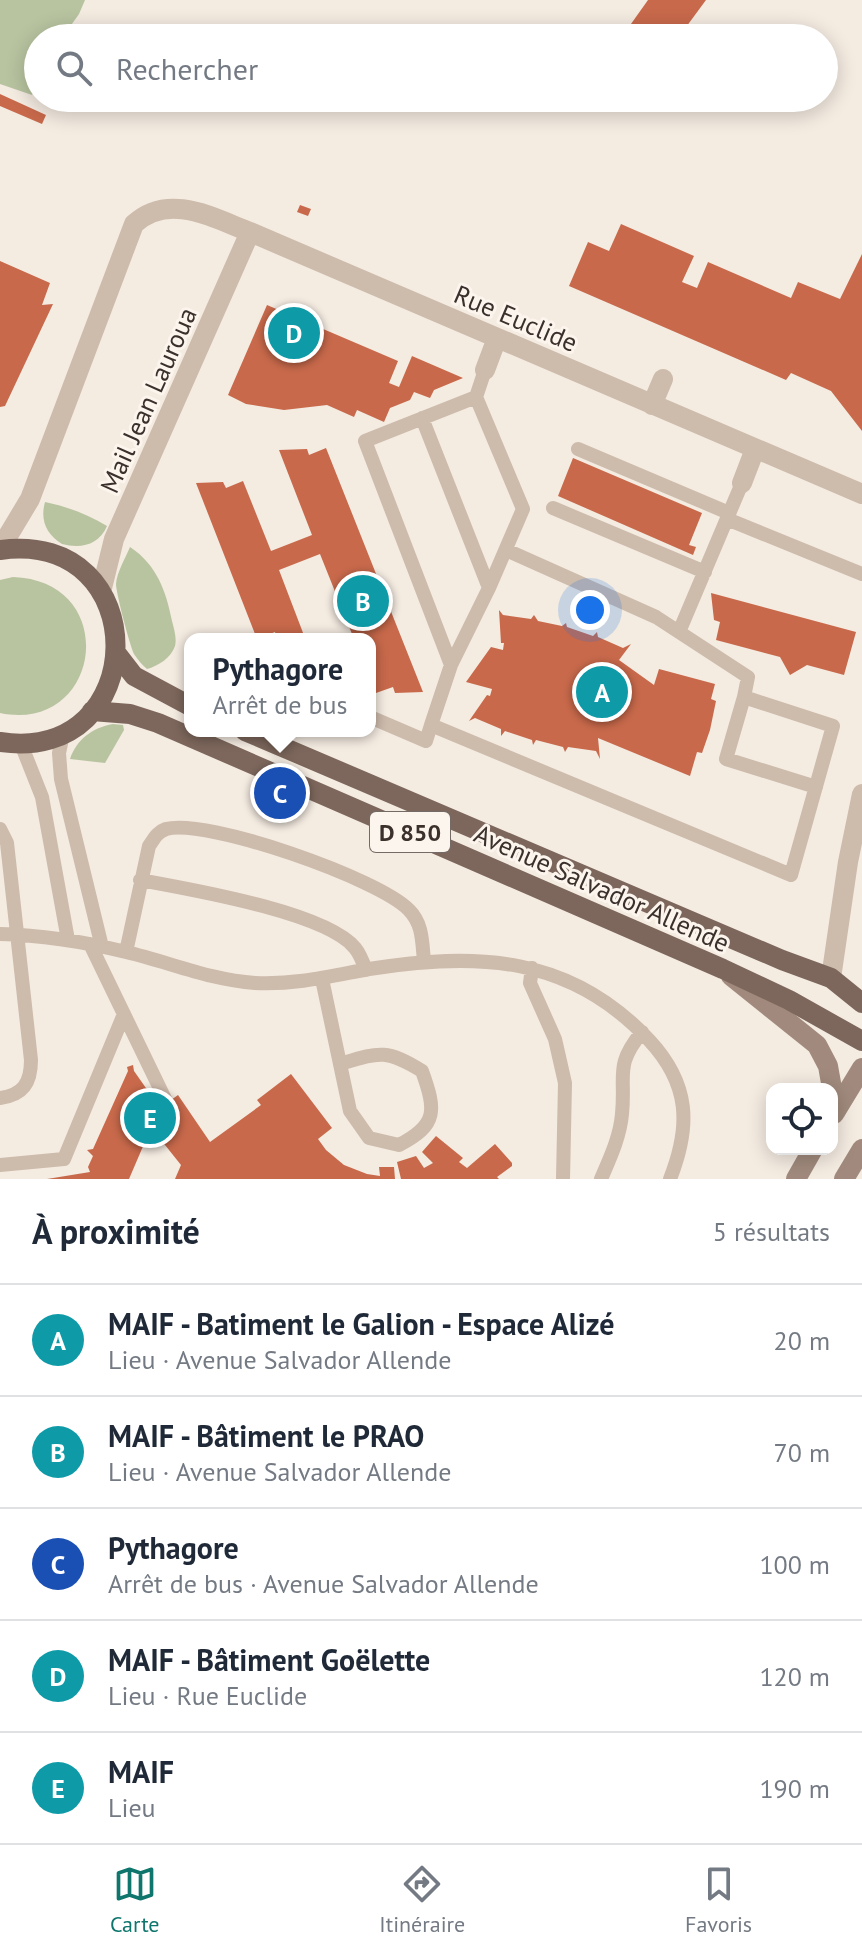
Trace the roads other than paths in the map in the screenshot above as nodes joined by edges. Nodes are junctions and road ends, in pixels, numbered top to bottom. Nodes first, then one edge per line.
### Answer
1 (250, 232) junction
2 (497, 338) junction
3 (485, 370) joint
4 (663, 379) dead end
5 (476, 397) junction
6 (652, 405) junction
7 (422, 418) junction
8 (578, 449) dead end
9 (755, 449) junction
10 (742, 483) joint
11 (862, 494) edge
12 (553, 508) dead end
13 (728, 516) junction
14 (0, 550) edge
15 (506, 550) junction
16 (705, 572) junction
17 (862, 574) edge
18 (489, 588) junction
19 (101, 592) junction
20 (679, 632) junction
21 (117, 654) junction
22 (451, 665) junction
23 (744, 697) junction
24 (184, 703) edge
25 (92, 711) junction
26 (376, 720) edge
27 (431, 725) junction
28 (63, 734) junction
29 (184, 734) edge
30 (190, 737) edge
31 (259, 737) edge
32 (10, 743) edge
33 (816, 787) junction
34 (862, 794) edge
35 (0, 829) edge
36 (140, 880) junction
37 (6, 885) edge
38 (0, 934) edge
39 (16, 935) junction
40 (68, 940) junction
41 (96, 946) junction
42 (126, 952) junction
43 (424, 961) junction
44 (532, 968) junction
45 (723, 969) junction
46 (366, 970) junction
47 (831, 978) junction
48 (862, 978) edge
49 (322, 979) junction
50 (862, 1003) edge
51 (124, 1014) junction
52 (642, 1032) junction
53 (862, 1041) edge
54 (340, 1064) junction
55 (862, 1068) edge
56 (830, 1083) edge
57 (0, 1098) edge
58 (167, 1103) dead end
59 (838, 1107) edge
60 (862, 1149) edge
61 (810, 1155) edge
62 (0, 1165) edge
63 (563, 1179) edge
64 (601, 1179) edge
65 (670, 1179) edge
66 (796, 1179) edge
67 (844, 1179) edge

1 - 2 street, Rue Euclide
1 - 14 street, Rue Euclide
1 - 19 street, Mail Jean Lauroua
2 - 3 street
2 - 6 street, Rue Euclide
3 - 5 lane
4 - 6 street
5 - 7 lane
5 - 15 lane
6 - 9 street, Rue Euclide
7 - 18 lane
7 - 22 lane
8 - 13 lane
9 - 10 street
9 - 11 street, Rue Euclide
10 - 13 lane
12 - 16 lane
13 - 16 lane
13 - 17 lane
14 - 19 main road
15 - 18 lane
15 - 20 lane
16 - 20 lane
18 - 22 lane
19 - 21 main road
20 - 23 lane
21 - 24 main road
21 - 25 main road
22 - 27 lane
23 - 33 lane
23 - 33 lane
25 - 28 main road
25 - 29 main road, Avenue Salvador Allende / D 850
26 - 27 lane
27 - 33 lane
28 - 32 main road
28 - 41 lane
30 - 45 main road, Avenue Salvador Allende / D 850
31 - 47 main road, Avenue Salvador Allende / D 850
32 - 40 lane
34 - 47 street
35 - 37 lane
36 - 42 lane
36 - 43 lane
36 - 46 lane
37 - 39 lane
38 - 39 lane
39 - 40 lane
39 - 57 lane
40 - 41 lane
41 - 42 lane
41 - 51 lane
42 - 49 lane
43 - 44 lane
43 - 46 lane
44 - 52 lane
44 - 63 lane
45 - 53 main road, Avenue Salvador Allende / D 850
45 - 56 main road
46 - 49 lane
47 - 48 main road
47 - 50 main road, Avenue Salvador Allende / D 850
49 - 54 lane
51 - 58 lane
51 - 62 lane
52 - 64 lane
52 - 65 lane
54 - 54 lane
55 - 59 main road
60 - 67 main road
61 - 66 main road

